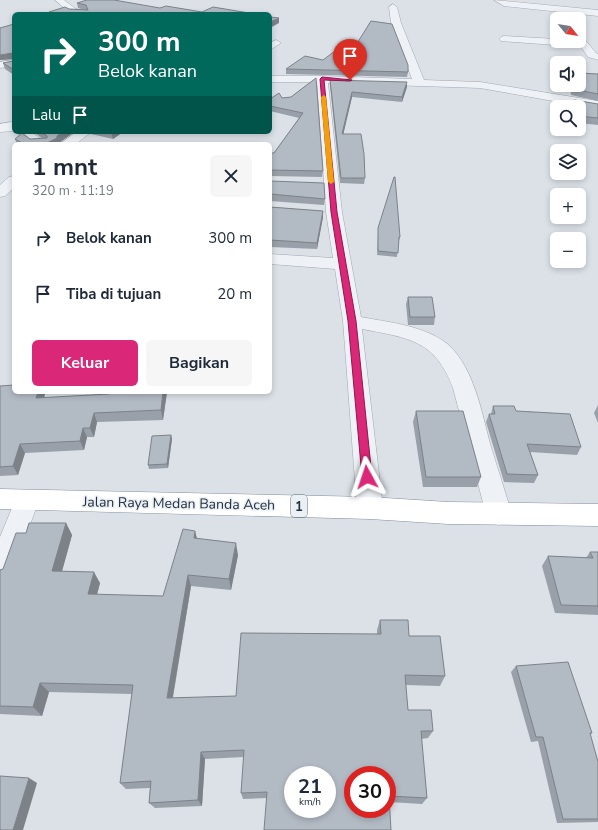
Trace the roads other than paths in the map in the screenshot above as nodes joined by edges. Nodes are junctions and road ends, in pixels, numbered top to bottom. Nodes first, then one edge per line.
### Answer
1 (59, 0) edge
2 (498, 0) edge
3 (393, 7) dead end
4 (77, 12) edge
5 (598, 14) edge
6 (504, 39) dead end
7 (598, 57) edge
8 (12, 62) edge
9 (0, 65) edge
10 (272, 79) edge
11 (317, 79) junction
12 (419, 82) junction
13 (297, 92) edge
14 (598, 105) edge
15 (12, 126) edge
16 (0, 128) edge
17 (25, 134) edge
18 (82, 134) edge
19 (38, 142) edge
20 (70, 142) edge
21 (12, 182) edge
22 (0, 193) edge
23 (318, 211) edge
24 (334, 212) junction
25 (272, 259) edge
26 (342, 264) junction
27 (352, 321) junction
28 (0, 499) edge
29 (27, 500) junction
30 (370, 508) junction
31 (499, 514) junction
32 (598, 515) edge
33 (0, 571) edge

1 - 4 street
2 - 5 street
3 - 12 street
6 - 7 street
8 - 9 street
10 - 11 street
11 - 12 street
11 - 13 street
11 - 24 street
12 - 14 street
15 - 16 street
17 - 19 street
18 - 20 street
21 - 22 street
23 - 24 street
24 - 26 street
25 - 26 street
26 - 27 street
27 - 30 street
27 - 31 street
28 - 29 highway, Jalan Raya Medan Banda Aceh / 1
29 - 30 highway, Jalan Raya Medan Banda Aceh / 1
29 - 33 street
30 - 31 highway, Jalan Raya Medan Banda Aceh / 1
31 - 32 highway, Jalan Raya Medan Banda Aceh / 1

